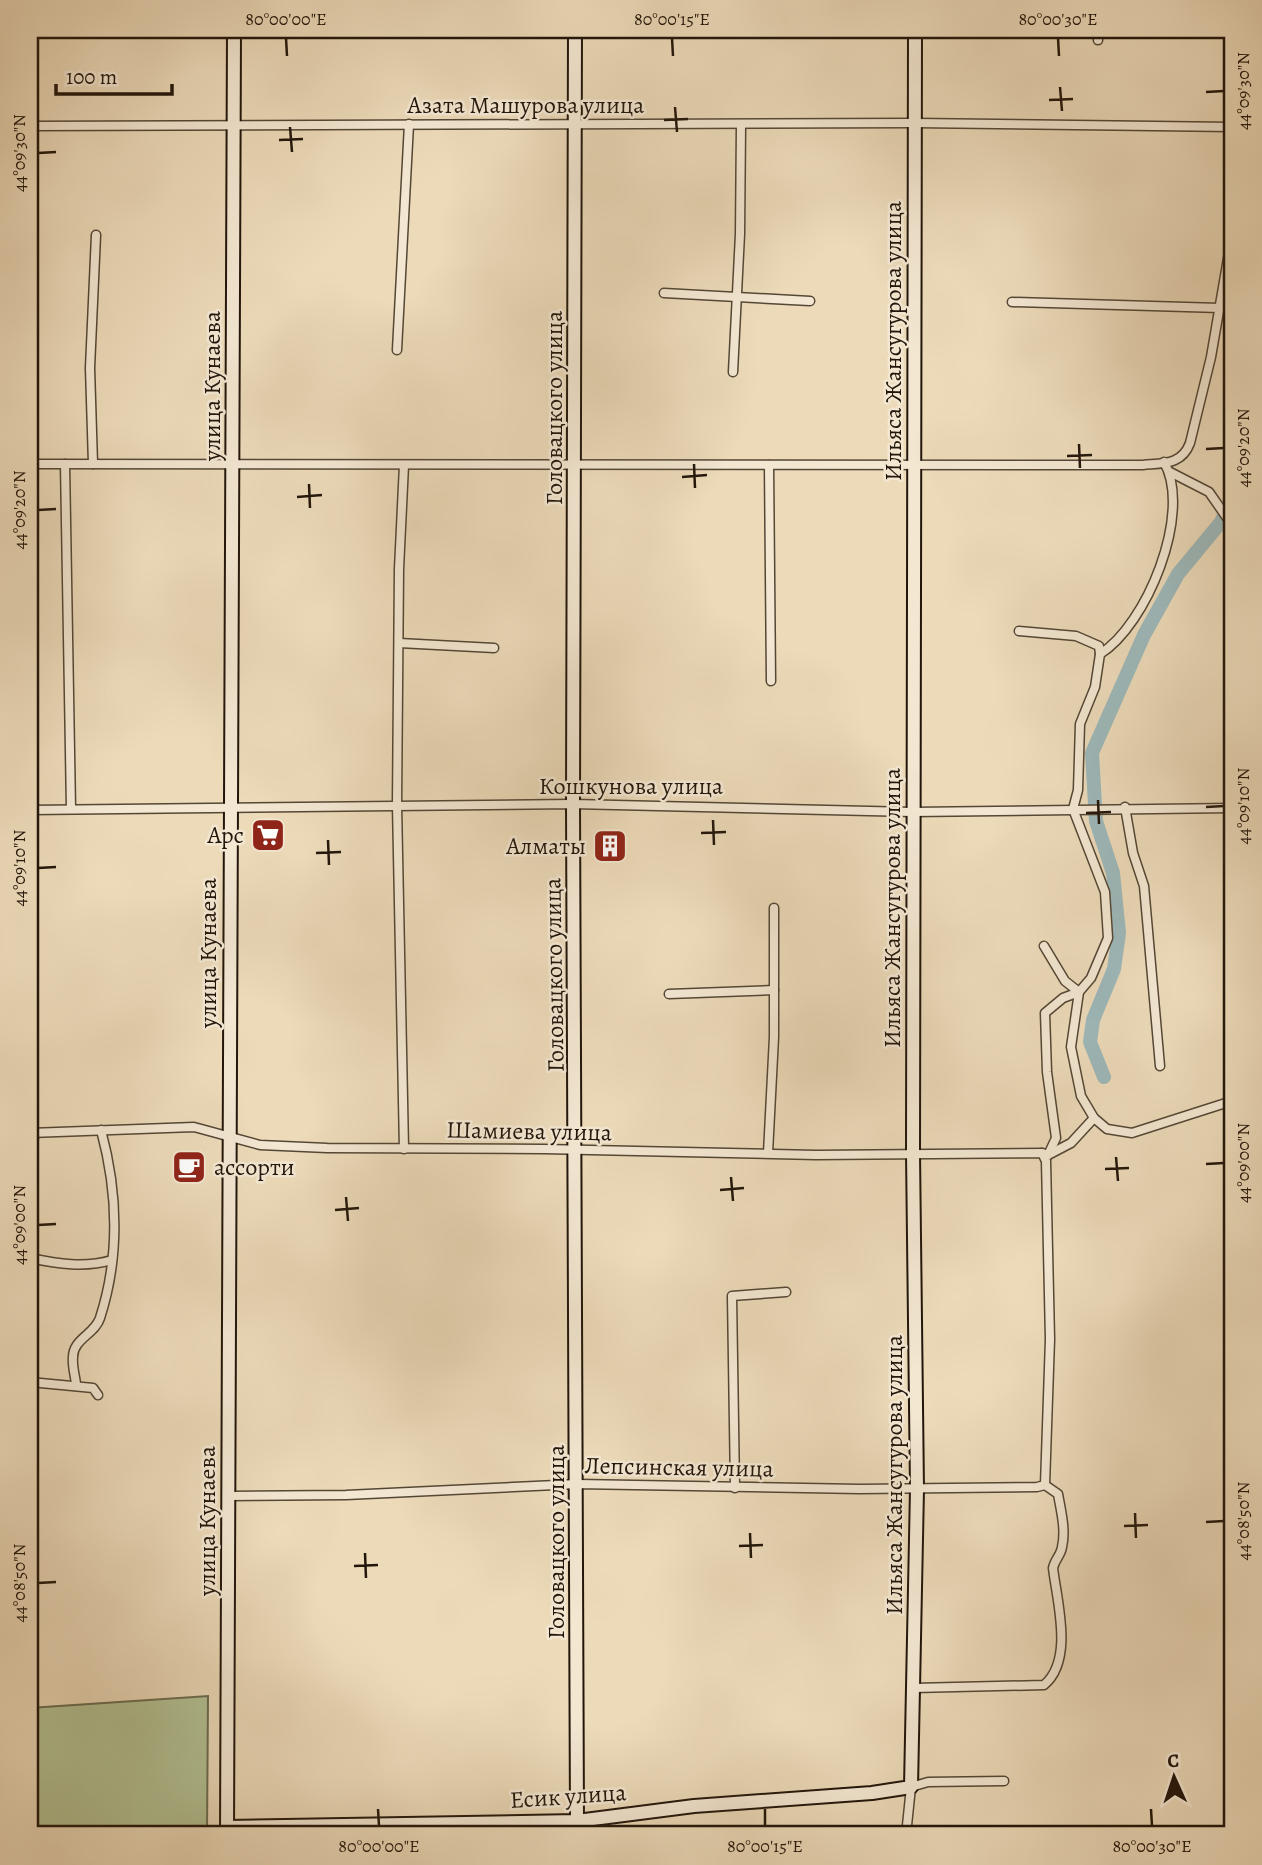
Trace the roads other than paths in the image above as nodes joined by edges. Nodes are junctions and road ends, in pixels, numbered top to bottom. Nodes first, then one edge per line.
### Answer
1 (234, 30) edge
2 (575, 30) edge
3 (915, 30) edge
4 (1098, 30) edge
5 (1098, 40) dead end
6 (915, 123) junction
7 (409, 124) junction
8 (575, 124) junction
9 (234, 125) junction
10 (741, 125) junction
11 (30, 126) edge
12 (1232, 127) edge
13 (1232, 235) edge
14 (96, 236) dead end
15 (664, 293) dead end
16 (737, 297) junction
17 (810, 301) dead end
18 (1012, 302) dead end
19 (1220, 308) junction
20 (397, 350) dead end
21 (733, 372) dead end
22 (1164, 463) junction
23 (30, 464) edge
24 (65, 464) junction
25 (93, 464) junction
26 (233, 464) junction
27 (914, 464) junction
28 (404, 465) junction
29 (769, 465) junction
30 (575, 466) junction
31 (1170, 472) junction
32 (1232, 524) edge
33 (1019, 631) dead end
34 (399, 643) junction
35 (494, 648) dead end
36 (1100, 654) junction
37 (771, 681) dead end
38 (573, 804) junction
39 (397, 805) junction
40 (229, 807) junction
41 (1125, 807) junction
42 (1232, 808) edge
43 (71, 809) junction
44 (1073, 809) junction
45 (30, 810) edge
46 (912, 812) junction
47 (774, 908) dead end
48 (1044, 946) dead end
49 (774, 990) junction
50 (1079, 992) junction
51 (669, 994) dead end
52 (1160, 1066) dead end
53 (1232, 1101) edge
54 (1094, 1118) junction
55 (101, 1130) junction
56 (32, 1133) edge
57 (229, 1137) junction
58 (404, 1149) junction
59 (577, 1150) junction
60 (768, 1153) junction
61 (913, 1153) junction
62 (1045, 1154) junction
63 (30, 1204) edge
64 (30, 1258) edge
65 (112, 1260) junction
66 (786, 1292) dead end
67 (30, 1382) edge
68 (76, 1384) junction
69 (98, 1395) dead end
70 (577, 1484) junction
71 (1045, 1485) junction
72 (735, 1488) junction
73 (917, 1489) junction
74 (227, 1496) junction
75 (914, 1688) junction
76 (1004, 1781) dead end
77 (911, 1787) junction
78 (577, 1821) junction
79 (227, 1831) edge
80 (576, 1835) edge
81 (906, 1835) edge

1 - 9 street, улица Кунаева
2 - 8 street, Головацкого улица
3 - 6 street, Ильяса Жансугурова улица
4 - 5 street
6 - 10 street, Азата Машурова улица
6 - 12 street, Азата Машурова улица
6 - 27 street, Ильяса Жансугурова улица
7 - 8 street, Азата Машурова улица
7 - 9 street, Азата Машурова улица
7 - 20 street
8 - 10 street, Азата Машурова улица
8 - 30 street, Головацкого улица
9 - 11 street, Азата Машурова улица
9 - 26 street, улица Кунаева
10 - 16 street
13 - 19 street
14 - 25 street
15 - 16 street
16 - 17 street
16 - 21 street
18 - 19 street
19 - 22 street
22 - 27 street
22 - 31 street
23 - 24 street
24 - 25 street
24 - 43 street
25 - 26 street
26 - 28 street
26 - 40 street, улица Кунаева
27 - 29 street
27 - 46 street, Ильяса Жансугурова улица
28 - 30 street
28 - 34 street
29 - 30 street
29 - 37 street
30 - 38 street, Головацкого улица
31 - 32 street
31 - 36 street
33 - 36 street
34 - 35 street
34 - 39 street
36 - 44 street
38 - 39 street, Кошкунова улица
38 - 46 street, Кошкунова улица
38 - 59 street, Головацкого улица
39 - 40 street, Кошкунова улица
39 - 58 street
40 - 43 street, Кошкунова улица
40 - 57 street, улица Кунаева
41 - 42 street, Кошкунова улица
41 - 44 street, Кошкунова улица
41 - 52 street
43 - 45 street, Кошкунова улица
44 - 46 street, Кошкунова улица
44 - 50 street
46 - 61 street, Ильяса Жансугурова улица
47 - 49 street
48 - 50 street
49 - 51 street
49 - 60 street
50 - 54 street
50 - 62 street
53 - 54 street
54 - 62 street
55 - 56 street, Шамиева улица
55 - 57 street, Шамиева улица
55 - 65 street
56 - 63 street
57 - 58 street, Шамиева улица
57 - 74 street, улица Кунаева
58 - 59 street, Шамиева улица
59 - 60 street, Шамиева улица
59 - 70 street, Головацкого улица
60 - 61 street, Шамиева улица
61 - 62 street, Шамиева улица
61 - 73 street, Ильяса Жансугурова улица
62 - 71 street
64 - 65 street
65 - 68 street
66 - 72 street
67 - 68 street
68 - 69 street
70 - 72 street, Лепсинская улица
70 - 74 street, Лепсинская улица
70 - 78 street, Головацкого улица
71 - 73 street, Лепсинская улица
71 - 75 street
72 - 73 street, Лепсинская улица
73 - 75 street, Ильяса Жансугурова улица
74 - 79 street, улица Кунаева
75 - 77 street, Ильяса Жансугурова улица
76 - 77 street
77 - 78 street, Есик улица
77 - 81 street
78 - 79 street, Есик улица
78 - 80 street, Головацкого улица

